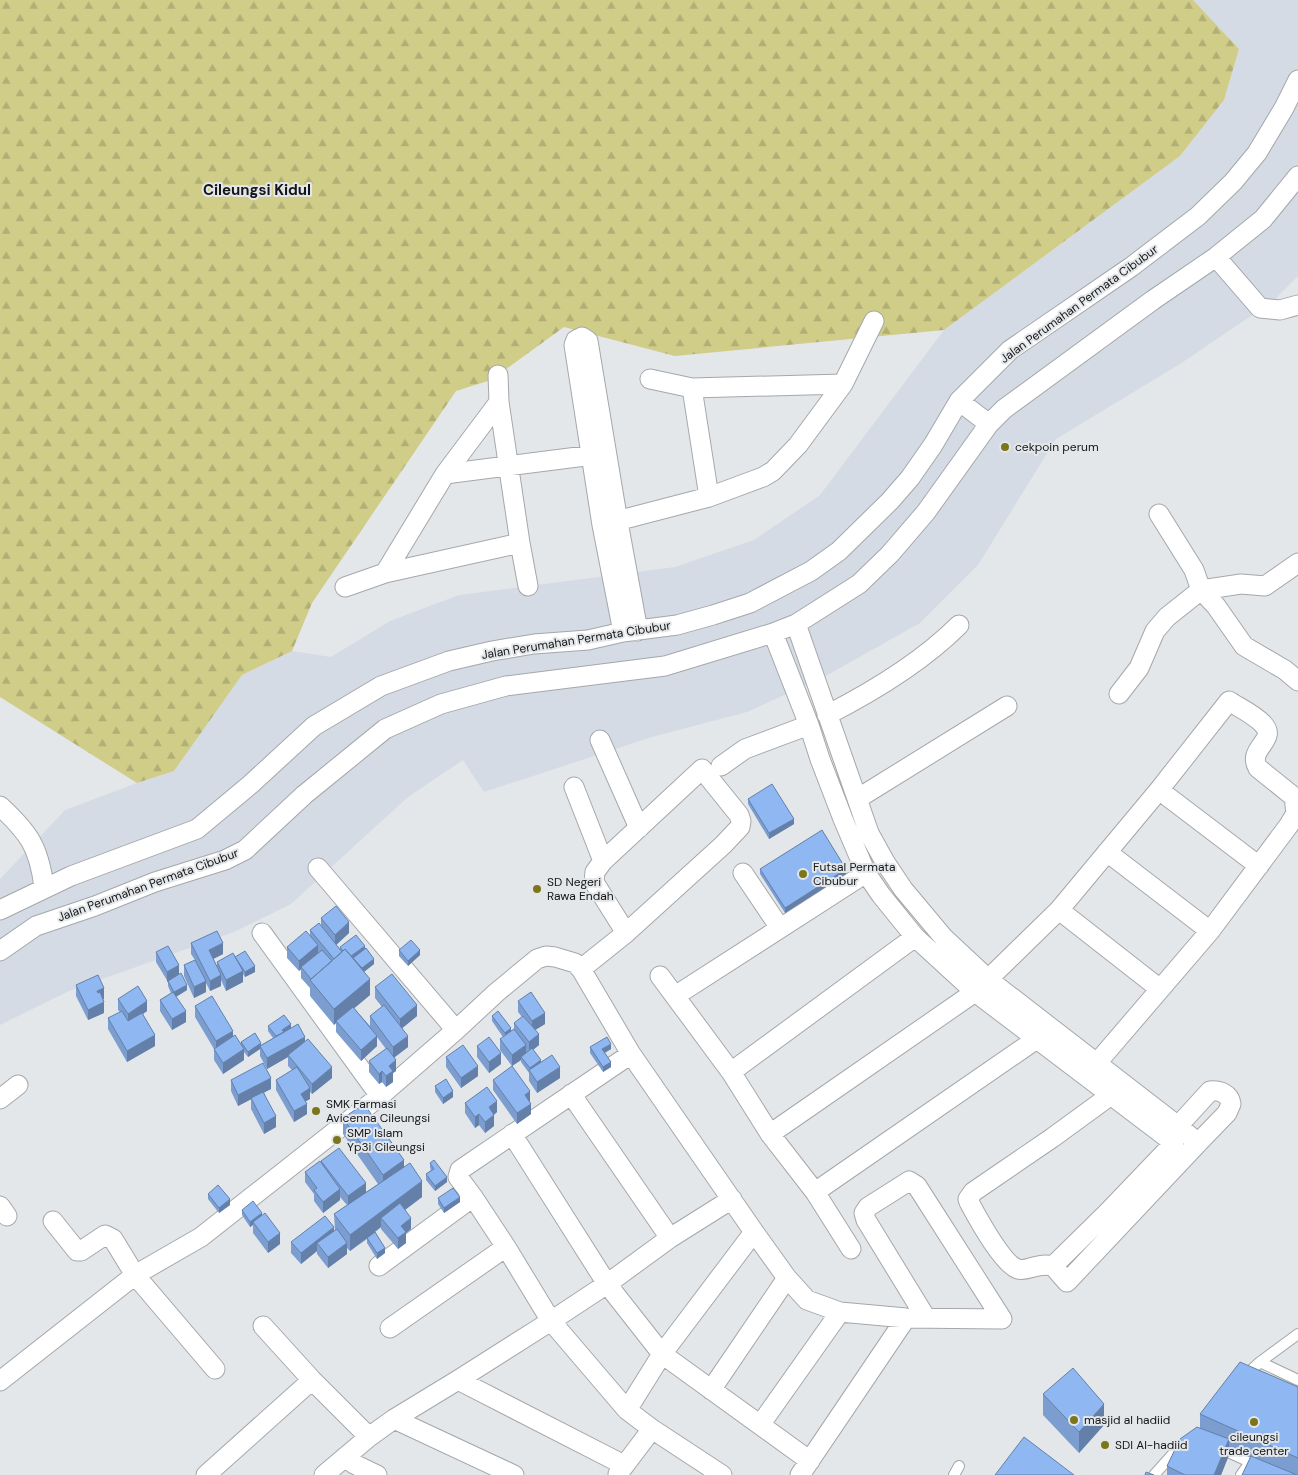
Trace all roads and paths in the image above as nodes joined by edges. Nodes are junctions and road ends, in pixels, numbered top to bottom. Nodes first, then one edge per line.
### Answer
1 (1298, 80) edge
2 (1298, 176) edge
3 (1216, 256) junction
4 (1298, 305) edge
5 (874, 321) dead end
6 (498, 374) dead end
7 (650, 378) dead end
8 (842, 384) junction
9 (692, 388) junction
10 (499, 402) junction
11 (962, 403) junction
12 (985, 421) junction
13 (599, 454) junction
14 (509, 466) junction
15 (445, 474) junction
16 (709, 496) junction
17 (1159, 514) dead end
18 (610, 523) junction
19 (520, 543) junction
20 (1298, 562) edge
21 (385, 572) junction
22 (528, 586) dead end
23 (345, 588) dead end
24 (1201, 590) junction
25 (796, 624) junction
26 (959, 625) dead end
27 (630, 632) junction
28 (773, 633) junction
29 (1298, 681) edge
30 (1119, 694) dead end
31 (1007, 706) dead end
32 (828, 715) junction
33 (809, 724) junction
34 (600, 740) dead end
35 (721, 766) dead end
36 (574, 787) dead end
37 (1159, 790) junction
38 (858, 799) junction
39 (0, 806) edge
40 (639, 828) junction
41 (1107, 852) junction
42 (603, 861) junction
43 (1259, 866) junction
44 (318, 868) dead end
45 (744, 872) dead end
46 (866, 874) junction
47 (44, 887) junction
48 (0, 910) edge
49 (1059, 910) junction
50 (780, 928) junction
51 (1210, 931) junction
52 (262, 933) dead end
53 (626, 933) junction
54 (915, 937) junction
55 (0, 951) edge
56 (581, 968) junction
57 (660, 976) dead end
58 (982, 986) junction
59 (1160, 989) junction
60 (675, 996) junction
61 (456, 1030) junction
62 (1038, 1038) junction
63 (631, 1054) junction
64 (1096, 1064) junction
65 (731, 1072) junction
66 (18, 1085) dead end
67 (571, 1094) junction
68 (1111, 1095) junction
69 (380, 1096) junction
70 (0, 1099) edge
71 (512, 1134) junction
72 (770, 1134) junction
73 (1184, 1140) junction
74 (815, 1192) junction
75 (474, 1197) junction
76 (732, 1199) junction
77 (53, 1221) dead end
78 (754, 1232) junction
79 (670, 1238) junction
80 (506, 1247) junction
81 (851, 1249) dead end
82 (379, 1266) dead end
83 (1053, 1266) junction
84 (135, 1275) junction
85 (787, 1278) junction
86 (607, 1284) junction
87 (840, 1312) junction
88 (906, 1318) junction
89 (926, 1318) junction
90 (551, 1321) junction
91 (263, 1326) dead end
92 (390, 1328) dead end
93 (1298, 1334) edge
94 (662, 1354) junction
95 (1260, 1362) junction
96 (1298, 1367) edge
97 (215, 1369) dead end
98 (1294, 1378) edge
99 (312, 1380) junction
100 (458, 1380) junction
101 (0, 1381) edge
102 (1234, 1388) edge
103 (711, 1390) junction
104 (628, 1410) junction
105 (394, 1419) junction
106 (760, 1425) junction
107 (652, 1429) junction
108 (369, 1437) junction
109 (1186, 1441) edge
110 (1208, 1442) edge
111 (1250, 1462) junction
112 (349, 1465) edge
113 (805, 1468) edge
114 (1264, 1469) edge
115 (621, 1470) edge
116 (206, 1475) edge
117 (324, 1475) edge
118 (377, 1475) edge
119 (514, 1475) edge
120 (721, 1475) edge
121 (1154, 1475) edge
122 (1242, 1475) edge

1 - 11 street, Jalan Perumahan Permata Cibubur
2 - 3 street, Jalan Perumahan Permata Cibubur
3 - 4 street
3 - 12 street, Jalan Perumahan Permata Cibubur
5 - 8 street
6 - 10 street
7 - 9 street
8 - 9 street
8 - 16 street
9 - 16 street
10 - 14 street
10 - 15 street
11 - 12 street
11 - 27 street, Jalan Perumahan Permata Cibubur
12 - 25 street, Jalan Perumahan Permata Cibubur
13 - 13 street
13 - 14 street
13 - 18 street
14 - 15 street
14 - 19 street
15 - 21 street
16 - 18 street
17 - 24 street
18 - 27 street
19 - 21 street
19 - 22 street
20 - 24 street
21 - 23 street
24 - 29 street
24 - 30 street
25 - 28 street, Jalan Perumahan Permata Cibubur
25 - 32 street
26 - 32 street
27 - 47 street, Jalan Perumahan Permata Cibubur
28 - 33 street
28 - 55 street, Jalan Perumahan Permata Cibubur
31 - 38 street
32 - 38 street
33 - 35 street
33 - 46 street
34 - 40 street
36 - 42 street
37 - 41 street
37 - 43 street
37 - 43 street
38 - 58 street
39 - 47 street
40 - 42 street
40 - 53 street
41 - 49 street
41 - 51 street
42 - 53 street
43 - 51 street
44 - 61 street
45 - 50 street
46 - 50 street
46 - 54 street
47 - 48 street, Jalan Perumahan Permata Cibubur
49 - 58 street
49 - 59 street
50 - 60 street
51 - 59 street
52 - 69 street
53 - 56 street
54 - 58 street
54 - 65 street
56 - 61 street
56 - 63 street
57 - 60 street
58 - 62 street
58 - 64 street
58 - 72 street
59 - 64 street
60 - 65 street
61 - 69 street
62 - 68 street
62 - 74 street
63 - 67 street
63 - 76 street
64 - 73 street
65 - 72 street
66 - 70 street
67 - 71 street
67 - 79 street
68 - 73 street
68 - 83 street
69 - 84 street
71 - 75 street
71 - 86 street
72 - 74 street
73 - 83 street
73 - 83 street
74 - 81 street
75 - 80 street
75 - 82 street
76 - 78 street
76 - 79 street
77 - 84 street
78 - 85 street
78 - 94 street
79 - 86 street
80 - 90 street
80 - 92 street
84 - 97 street
84 - 101 street
85 - 87 street
85 - 103 street
86 - 90 street
86 - 94 street
87 - 88 street
87 - 106 street
88 - 89 street
88 - 113 street
89 - 89 street
90 - 100 street
90 - 104 street
91 - 99 street
93 - 95 lane
94 - 103 street
94 - 104 street
95 - 98 lane
95 - 102 lane
96 - 98 lane
99 - 108 street
99 - 116 street
100 - 105 street
100 - 115 street
103 - 106 street
104 - 107 street
105 - 108 street
105 - 119 street
106 - 113 street
107 - 115 street
107 - 120 street
108 - 112 street
109 - 121 lane
110 - 111 lane
111 - 114 lane
111 - 122 lane
112 - 117 street
112 - 118 street

